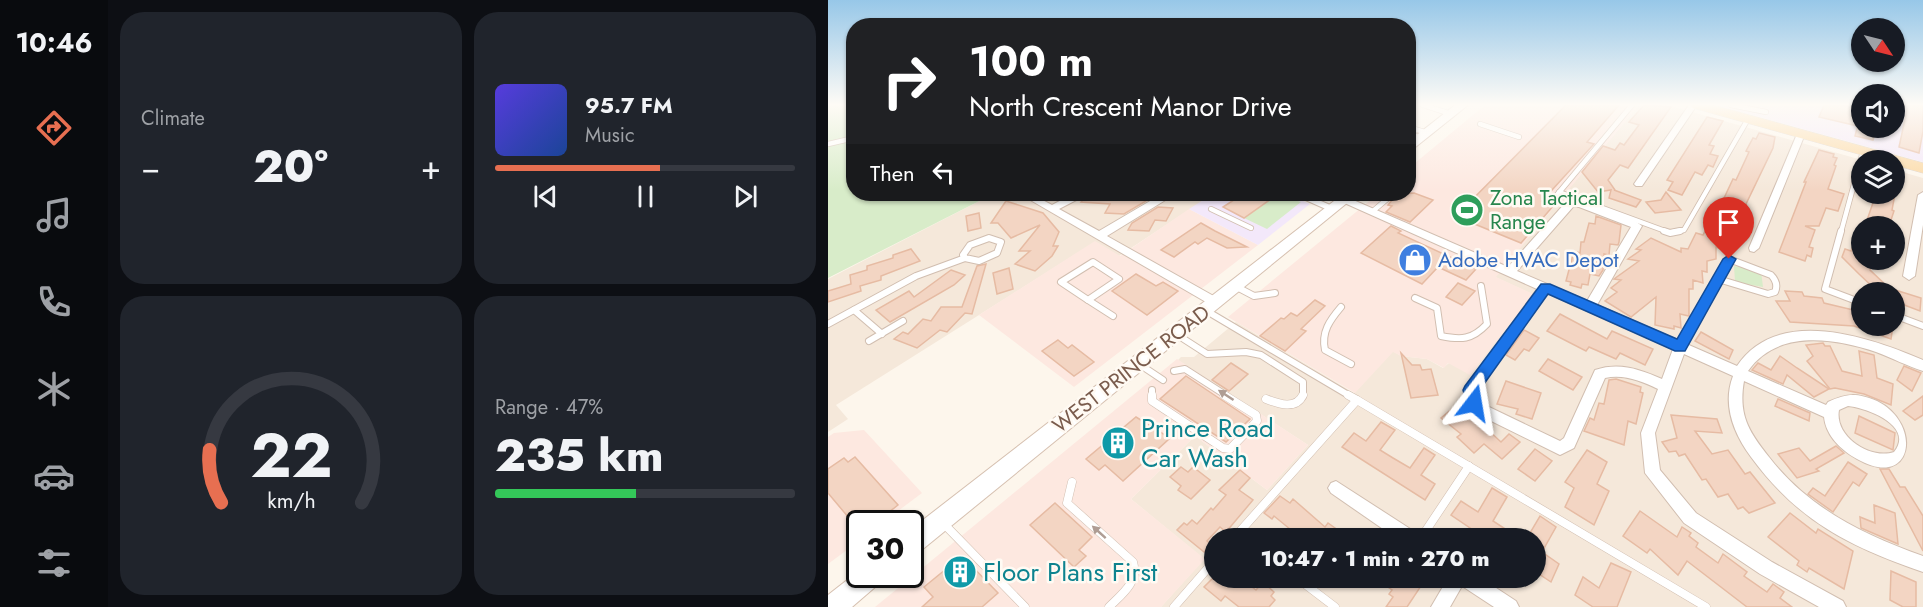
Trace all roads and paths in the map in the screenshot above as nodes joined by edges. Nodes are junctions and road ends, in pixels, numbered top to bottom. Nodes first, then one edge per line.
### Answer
1 (1421, 133) edge
2 (1508, 133) edge
3 (1608, 133) edge
4 (1674, 133) edge
5 (1740, 133) edge
6 (1416, 134) edge
7 (1801, 134) joint
8 (1425, 135) junction
9 (1519, 137) dead end
10 (846, 140) edge
11 (1416, 142) edge
12 (828, 144) edge
13 (1859, 150) edge
14 (1905, 163) edge
15 (1923, 168) edge
16 (1639, 184) dead end
17 (1851, 195) edge
18 (1923, 195) edge
19 (1038, 201) edge
20 (1067, 201) edge
21 (1156, 201) edge
22 (1342, 201) edge
23 (1346, 201) edge
24 (1385, 201) edge
25 (1052, 209) junction
26 (1211, 209) dead end
27 (1373, 211) junction
28 (1251, 228) dead end
29 (1099, 236) junction
30 (1754, 248) dead end
31 (965, 258) junction
32 (1510, 272) junction
33 (1909, 276) dead end
34 (1718, 279) junction
35 (1235, 286) junction
36 (1480, 286) dead end
37 (1545, 287) junction
38 (1275, 293) dead end
39 (1415, 298) dead end
40 (1851, 299) edge
41 (1088, 300) junction
42 (1210, 306) junction
43 (1341, 307) dead end
44 (1590, 307) junction
45 (854, 310) junction
46 (1113, 316) dead end
47 (1905, 319) edge
48 (903, 321) dead end
49 (828, 324) edge
50 (1923, 326) edge
51 (882, 334) junction
52 (1175, 334) junction
53 (869, 341) dead end
54 (1680, 347) junction
55 (1138, 363) junction
56 (1352, 364) dead end
57 (1923, 366) edge
58 (1174, 371) dead end
59 (1738, 373) junction
60 (1163, 380) dead end
61 (1664, 386) junction
62 (1152, 390) dead end
63 (1266, 399) dead end
64 (1357, 400) junction
65 (1830, 413) junction
66 (1469, 466) junction
67 (1072, 482) dead end
68 (1336, 488) dead end
69 (941, 520) junction
70 (1248, 528) edge
71 (1394, 528) edge
72 (1428, 528) edge
73 (924, 534) edge
74 (1923, 564) edge
75 (1204, 573) edge
76 (856, 588) edge
77 (1310, 588) edge
78 (1452, 588) edge
79 (1481, 588) edge
80 (833, 607) edge
81 (1025, 607) edge
82 (1109, 607) edge
83 (1174, 607) edge
84 (1335, 607) edge
85 (1440, 607) edge
86 (1510, 607) edge
87 (1706, 607) edge
88 (1837, 607) edge

1 - 8 lane
2 - 9 lane
3 - 5 lane
4 - 16 street
6 - 8 lane
7 - 13 main road
7 - 30 street
8 - 11 main road
10 - 12 lane
14 - 15 main road
17 - 40 lane
18 - 33 street
19 - 25 street
20 - 25 street
21 - 29 street
22 - 35 main road, WEST PRINCE ROAD
23 - 27 street
24 - 27 lane
25 - 29 street
26 - 28 lane
27 - 32 street
29 - 42 street
31 - 31 lane
31 - 45 lane
32 - 37 street
32 - 44 street
34 - 34 lane
34 - 54 lane
35 - 38 lane
35 - 42 main road, WEST PRINCE ROAD
36 - 39 lane
37 - 44 street
37 - 61 street
41 - 41 lane
41 - 46 lane
42 - 52 main road, WEST PRINCE ROAD
42 - 64 lane
43 - 56 lane
44 - 54 street
45 - 49 lane
45 - 51 lane
47 - 50 lane
48 - 51 lane
51 - 53 lane
52 - 55 main road, WEST PRINCE ROAD
52 - 63 lane
54 - 59 street
54 - 61 street
55 - 60 lane
55 - 69 main road, WEST PRINCE ROAD
57 - 59 street
62 -> 58 lane
59 - 65 street
59 - 74 street
61 - 88 street
64 - 66 lane
64 - 70 lane
65 - 65 street
66 - 72 lane
66 - 87 lane
82 -> 67 lane
68 - 71 street
69 - 73 main road, WEST PRINCE ROAD
69 - 81 lane
75 - 83 lane
76 - 80 main road
77 - 84 lane
78 - 85 street
79 - 86 street

